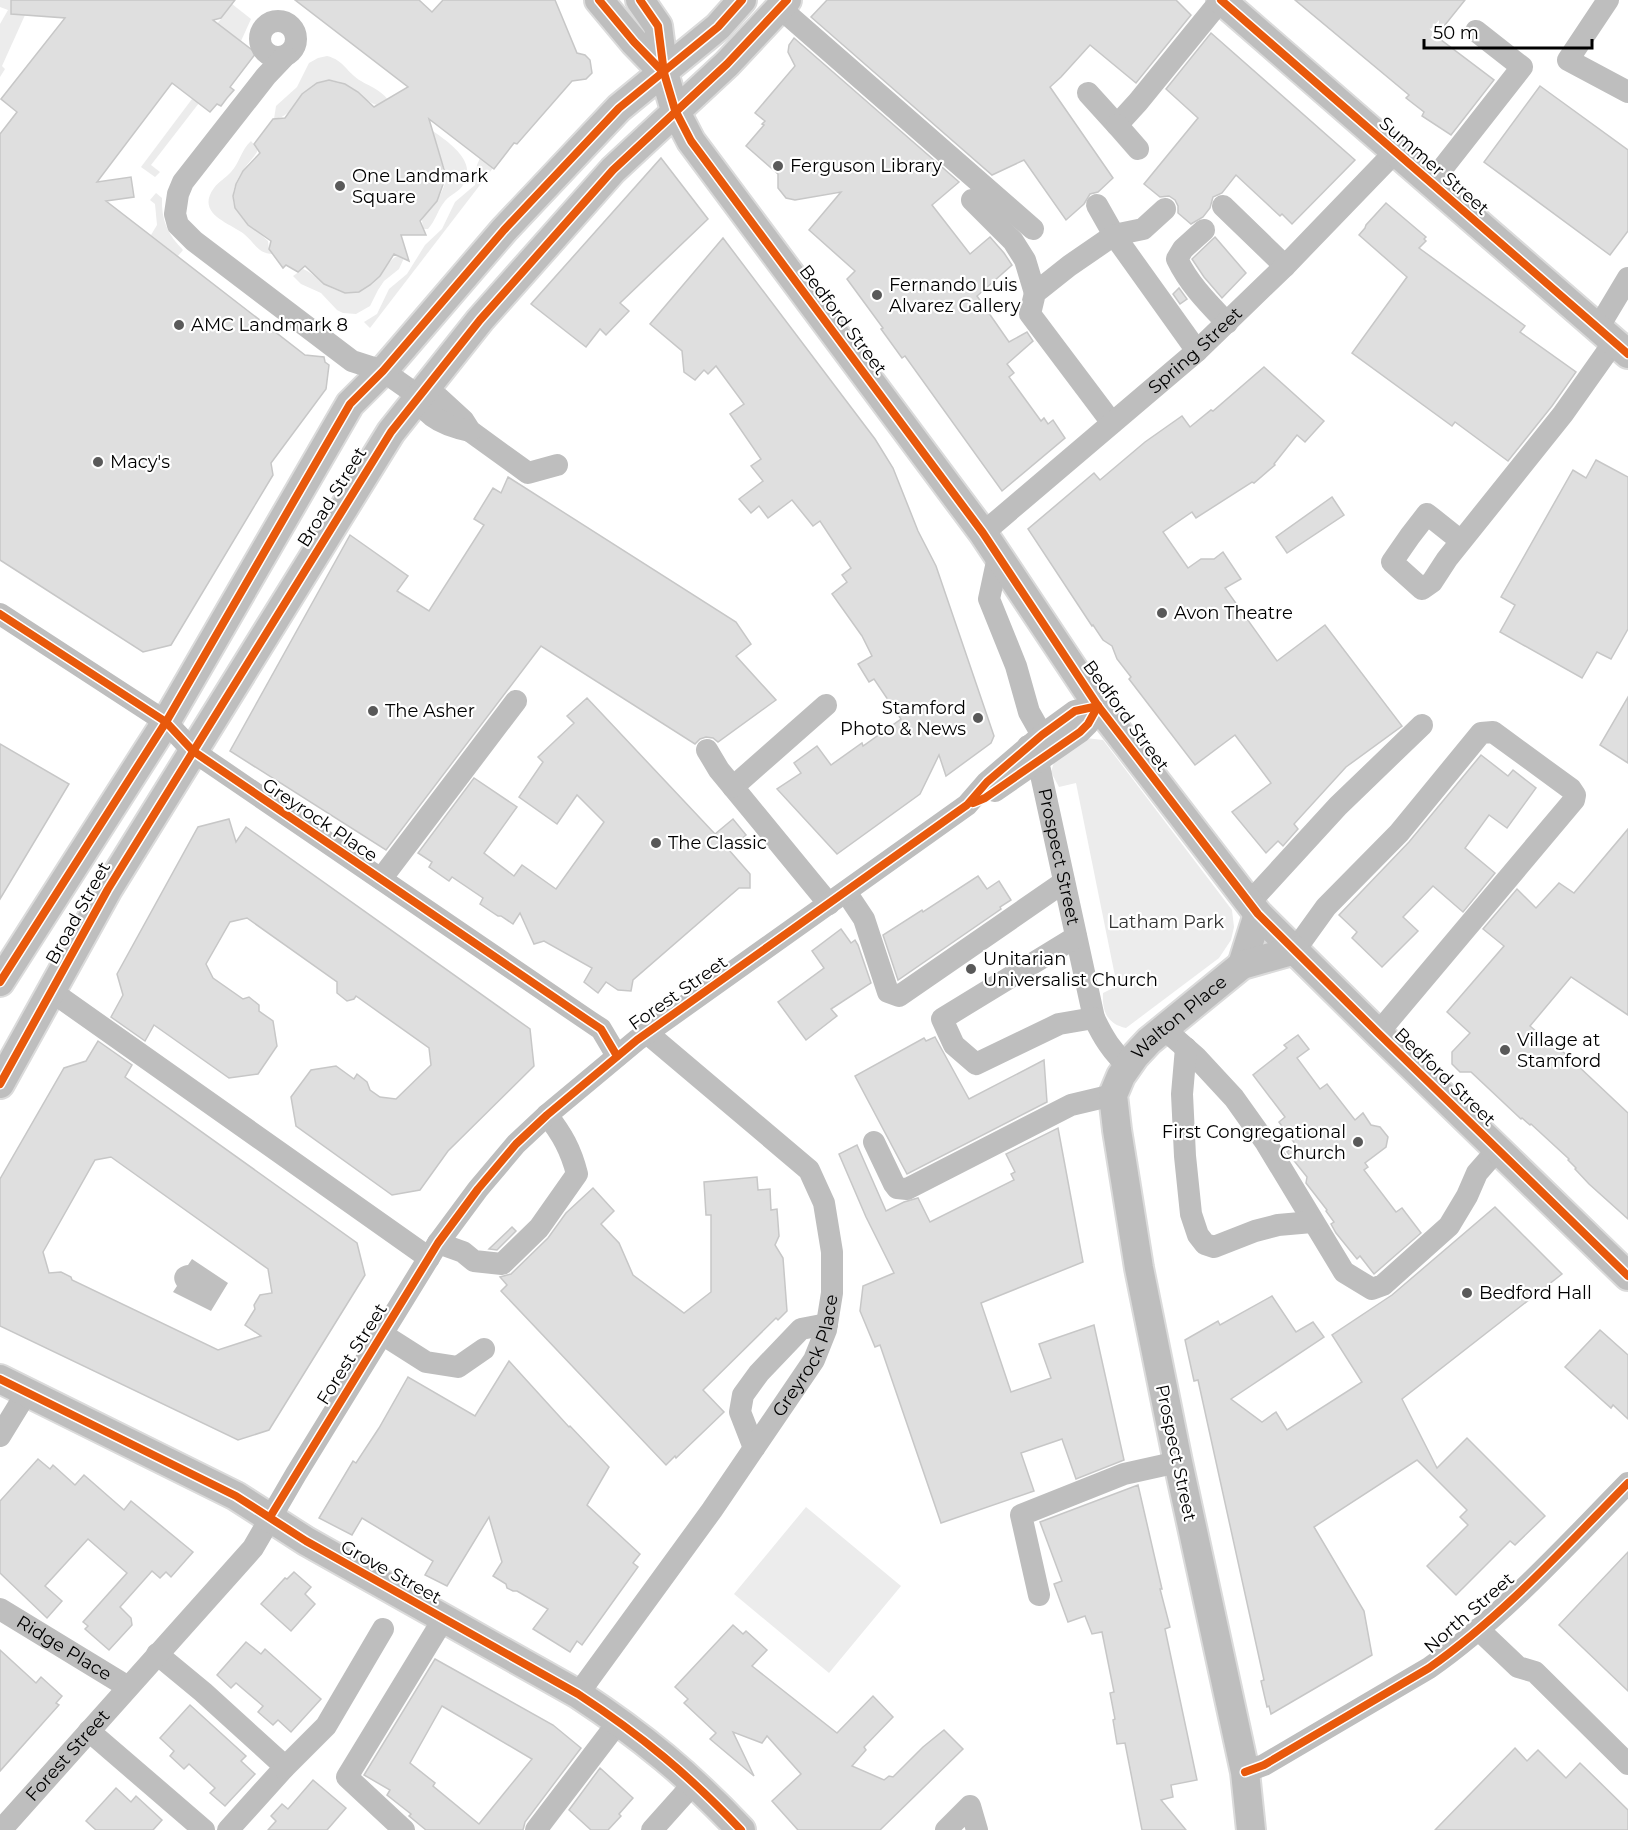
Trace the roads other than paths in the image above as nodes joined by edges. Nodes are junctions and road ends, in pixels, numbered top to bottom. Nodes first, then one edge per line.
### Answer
1 (599, 0) edge
2 (640, 0) edge
3 (742, 0) edge
4 (1221, 0) edge
5 (1608, 0) edge
6 (783, 4) edge
7 (1476, 31) dead end
8 (285, 56) dead end
9 (664, 73) junction
10 (1628, 92) edge
11 (1088, 93) dead end
12 (675, 110) junction
13 (1117, 125) junction
14 (1138, 148) dead end
15 (1395, 152) junction
16 (1431, 183) junction
17 (972, 200) dead end
18 (1097, 205) dead end
19 (1223, 206) dead end
20 (1166, 209) dead end
21 (1033, 229) dead end
22 (1204, 230) dead end
23 (1114, 235) junction
24 (1285, 266) junction
25 (1628, 278) edge
26 (1035, 293) junction
27 (1227, 323) junction
28 (1613, 341) edge
29 (1197, 351) junction
30 (383, 371) junction
31 (420, 397) junction
32 (1112, 423) junction
33 (557, 465) dead end
34 (982, 533) junction
35 (1461, 541) dead end
36 (998, 557) junction
37 (0, 614) edge
38 (516, 701) dead end
39 (826, 705) dead end
40 (1098, 706) junction
41 (166, 722) junction
42 (1422, 725) dead end
43 (1036, 748) junction
44 (707, 750) dead end
45 (193, 751) junction
46 (733, 787) junction
47 (381, 879) junction
48 (1064, 882) junction
49 (838, 898) junction
50 (1254, 908) junction
51 (1076, 937) junction
52 (1295, 950) junction
53 (1242, 965) junction
54 (2, 972) edge
55 (51, 991) junction
56 (1094, 1018) junction
57 (1163, 1028) junction
58 (647, 1033) junction
59 (1378, 1033) junction
60 (1186, 1048) junction
61 (617, 1056) junction
62 (1121, 1079) junction
63 (0, 1084) edge
64 (547, 1115) junction
65 (874, 1142) dead end
66 (1498, 1149) junction
67 (1312, 1222) junction
68 (434, 1251) junction
69 (1628, 1276) edge
70 (827, 1324) junction
71 (382, 1334) junction
72 (484, 1349) dead end
73 (0, 1379) edge
74 (27, 1392) junction
75 (0, 1437) edge
76 (754, 1448) junction
77 (1178, 1462) junction
78 (1628, 1483) edge
79 (270, 1517) junction
80 (1039, 1595) dead end
81 (0, 1609) edge
82 (444, 1618) junction
83 (1484, 1624) junction
84 (383, 1629) dead end
85 (158, 1654) junction
86 (128, 1688) junction
87 (579, 1694) junction
88 (619, 1721) junction
89 (89, 1731) junction
90 (1628, 1764) edge
91 (284, 1768) junction
92 (1245, 1772) junction
93 (695, 1782) junction
94 (1, 1830) edge
95 (204, 1830) edge
96 (228, 1830) edge
97 (404, 1830) edge
98 (536, 1830) edge
99 (652, 1830) edge
100 (741, 1830) edge
101 (946, 1830) edge
102 (977, 1830) edge
103 (1251, 1830) edge

1 - 9 main road
2 - 9 main road, Bedford Street
3 - 9 main road, Broad Street
4 - 13 street
4 - 15 main road, Summer Street
5 - 10 street
6 - 12 main road, Broad Street
6 - 21 street
7 - 16 street
8 - 30 street
9 - 12 main road, Bedford Street
9 - 30 main road, Broad Street
11 - 13 street
12 - 31 main road, Broad Street
12 - 34 main road, Bedford Street
13 - 14 street
15 - 16 main road, Summer Street
15 - 24 street, Spring Street
16 - 28 main road, Summer Street
17 - 26 street
18 - 23 street
19 - 24 street
20 - 23 street
22 - 27 street
23 - 26 street
23 - 29 street
24 - 27 street, Spring Street
25 - 28 street
26 - 32 street
27 - 29 street, Spring Street
28 - 35 street
29 - 32 street, Spring Street
30 - 31 street
30 - 41 main road, Broad Street
31 - 33 street
31 - 45 main road, Broad Street
32 - 34 street, Spring Street
34 - 36 main road, Bedford Street
36 - 40 main road, Bedford Street
36 - 43 street, Prospect Street
37 - 41 street, Greyrock Place
38 - 47 street
39 - 46 street
40 - 43 street, Forest Street
40 - 50 main road, Bedford Street
41 - 45 street, Greyrock Place
41 - 54 main road, Broad Street
42 - 50 street
43 - 48 street, Prospect Street
43 - 49 street, Forest Street
44 - 46 street
45 - 47 street, Greyrock Place
45 - 55 main road, Broad Street
46 - 49 street
47 - 61 street, Greyrock Place
48 - 49 street
48 - 51 street, Prospect Street
49 - 58 street, Forest Street
50 - 52 main road, Bedford Street
50 - 53 main road, Walton Place
51 - 56 street, Prospect Street
51 - 56 street
52 - 53 main road, Walton Place
52 - 59 main road, Bedford Street
52 - 59 street
53 - 57 main road, Walton Place
55 - 63 main road, Broad Street
55 - 68 street
56 - 62 street, Prospect Street
57 - 60 street
57 - 62 main road, Walton Place
58 - 61 street, Forest Street
58 - 70 street, Greyrock Place
59 - 66 main road, Bedford Street
60 - 67 street
60 - 67 street
61 - 64 street, Forest Street
62 - 65 street
62 - 77 main road, Prospect Street
64 - 68 street, Forest Street
64 - 68 street
66 - 67 street
66 - 69 main road, Bedford Street
68 - 71 street, Forest Street
70 - 76 street, Greyrock Place
70 - 76 street
71 - 72 street
71 - 79 street, Forest Street
73 - 74 main road, Grove Street
74 - 75 street
74 - 79 main road, Grove Street
76 - 87 street, Greyrock Place
77 - 80 street
77 - 92 main road, Prospect Street
78 - 83 street, North Street
79 - 82 main road, Grove Street
79 - 85 street, Forest Street
81 - 86 street, Ridge Place
82 - 87 main road, Grove Street
82 - 97 street
83 - 90 street
83 - 92 street, North Street
84 - 91 street
85 - 86 street, Forest Street
85 - 91 street
86 - 89 street, Forest Street
87 - 88 main road, Grove Street
88 - 93 main road, Grove Street
88 - 98 street
89 - 94 street, Forest Street
89 - 95 street
91 - 96 street
92 - 103 main road, Prospect Street
93 - 99 street
93 - 100 main road, Grove Street
101 - 102 street

